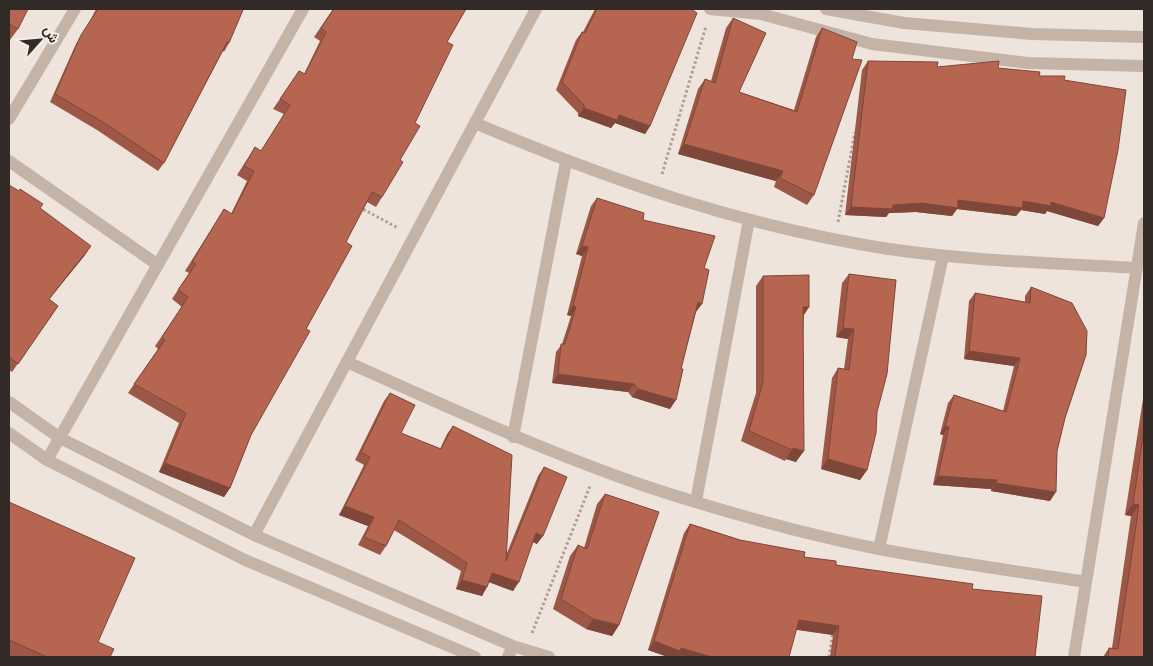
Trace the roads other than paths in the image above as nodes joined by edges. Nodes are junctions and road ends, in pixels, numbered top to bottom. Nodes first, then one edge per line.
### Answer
1 (76, 9) edge
2 (303, 9) edge
3 (536, 9) edge
4 (710, 9) edge
5 (826, 9) edge
6 (762, 11) edge
7 (1144, 37) edge
8 (1144, 66) edge
9 (9, 119) edge
10 (475, 123) junction
11 (9, 161) edge
12 (566, 162) junction
13 (749, 220) junction
14 (1144, 223) edge
15 (943, 256) junction
16 (158, 265) junction
17 (1137, 268) junction
18 (347, 362) junction
19 (9, 402) edge
20 (9, 433) edge
21 (513, 437) junction
22 (60, 438) junction
23 (47, 460) junction
24 (696, 502) junction
25 (254, 535) junction
26 (879, 549) junction
27 (1086, 582) junction
28 (511, 651) edge
29 (475, 657) edge
30 (549, 657) edge
31 (1074, 657) edge

1 - 9 street
2 - 16 street
3 - 10 street
4 - 6 street
5 - 7 street
6 - 8 street
10 - 12 street
10 - 18 street
11 - 16 street
12 - 13 street
12 - 21 street
13 - 15 street
13 - 24 street
14 - 17 street
15 - 17 street
15 - 26 street
16 - 22 street
17 - 27 street
18 - 21 street
18 - 25 street
19 - 22 street
20 - 23 street
21 - 24 street
22 - 23 street
22 - 25 street
23 - 29 street
24 - 26 street
25 - 28 street
26 - 27 street
27 - 31 street
28 - 30 street

